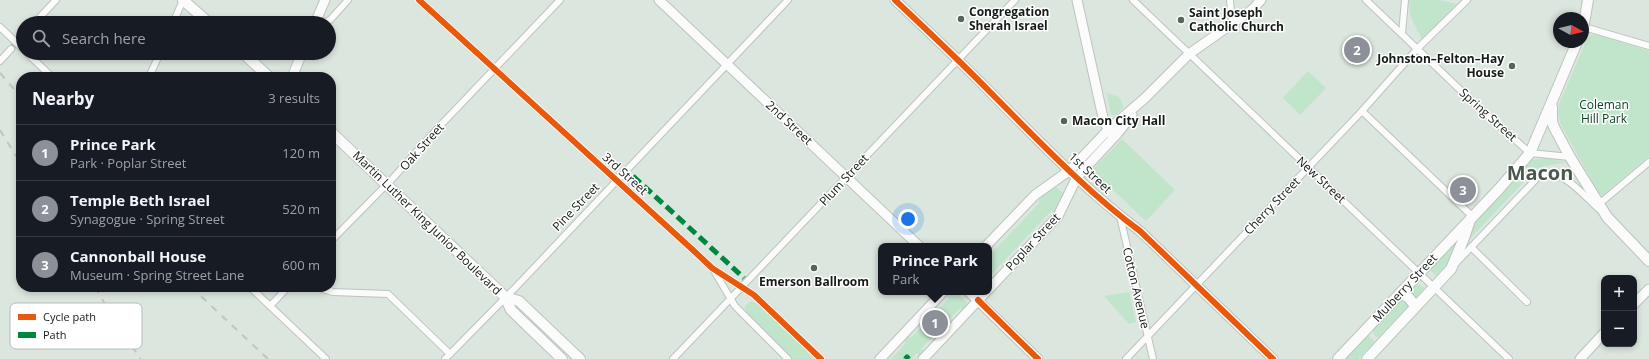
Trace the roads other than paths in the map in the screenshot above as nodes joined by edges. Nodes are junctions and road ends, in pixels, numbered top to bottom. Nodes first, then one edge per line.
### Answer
1 (56, 0) edge
2 (183, 0) edge
3 (325, 0) edge
4 (348, 0) edge
5 (419, 0) edge
6 (560, 0) edge
7 (659, 0) edge
8 (788, 0) edge
9 (895, 0) edge
10 (1015, 0) edge
11 (1077, 0) edge
12 (1133, 0) edge
13 (1230, 0) edge
14 (1261, 0) edge
15 (1366, 0) edge
16 (1405, 0) edge
17 (1467, 0) edge
18 (1588, 0) edge
19 (1586, 12) edge
20 (41, 16) tunnel mouth
21 (177, 16) edge
22 (201, 16) edge
23 (318, 16) edge
24 (334, 16) edge
25 (1232, 23) junction
26 (0, 27) edge
27 (1589, 30) edge
28 (1402, 34) junction
29 (16, 42) edge
30 (1649, 46) edge
31 (1574, 48) edge
32 (11, 49) tunnel mouth
33 (1417, 49) junction
34 (1189, 54) junction
35 (34, 60) edge
36 (157, 60) edge
37 (251, 60) edge
38 (299, 60) edge
39 (958, 60) junction
40 (0, 61) edge
41 (727, 64) junction
42 (495, 69) junction
43 (47, 72) edge
44 (151, 72) edge
45 (264, 72) edge
46 (294, 72) edge
47 (1552, 101) junction
48 (1362, 111) junction
49 (1111, 134) junction
50 (336, 137) edge
51 (1530, 153) junction
52 (1570, 157) junction
53 (1649, 162) edge
54 (1308, 168) junction
55 (1070, 170) junction
56 (1077, 177) junction
57 (846, 178) junction
58 (616, 181) junction
59 (386, 184) junction
60 (1599, 204) junction
61 (1120, 216) junction
62 (1472, 216) junction
63 (1607, 217) junction
64 (336, 236) edge
65 (916, 243) edge
66 (989, 243) edge
67 (1471, 247) junction
68 (1649, 261) edge
69 (712, 268) junction
70 (1450, 268) junction
71 (1419, 273) junction
72 (1196, 285) junction
73 (992, 286) edge
74 (742, 287) junction
75 (1433, 287) junction
76 (1649, 288) edge
77 (255, 292) edge
78 (283, 292) edge
79 (333, 292) edge
80 (1400, 293) junction
81 (940, 295) edge
82 (972, 295) edge
83 (983, 295) edge
84 (505, 297) junction
85 (730, 300) junction
86 (978, 300) junction
87 (1637, 301) edge
88 (1527, 302) dead end
89 (270, 306) junction
90 (1415, 307) junction
91 (1148, 336) junction
92 (1601, 336) edge
93 (450, 354) junction
94 (326, 359) edge
95 (445, 359) edge
96 (562, 359) edge
97 (580, 359) edge
98 (674, 359) edge
99 (788, 359) edge
100 (820, 359) edge
101 (880, 359) edge
102 (922, 359) edge
103 (1038, 359) edge
104 (1126, 359) edge
105 (1153, 359) edge
106 (1273, 359) edge
107 (1338, 359) edge
108 (1367, 359) edge
109 (1509, 359) edge
110 (1580, 359) edge

1 - 20 street
2 - 21 street
2 - 22 main road
3 - 23 street
4 - 24 street
5 - 42 street, 3rd Street
6 - 42 street, Oak Street
7 - 41 street, 2nd Street
8 - 41 street, Pine Street
9 - 39 street, 1st Street
10 - 39 street, Plum Street
11 - 49 street
12 - 34 street, New Street
13 - 25 street
14 - 25 street, Poplar Street
15 - 28 street, Spring Street
16 - 28 street
17 - 33 street, Cherry Street
18 - 19 main road
25 - 34 street, Poplar Street
26 - 29 street
27 - 30 street
28 - 33 street, Spring Street
31 - 47 main road, Mulberry Street
32 - 40 street
33 - 48 street, Cherry Street
33 - 51 street, Spring Street
34 - 49 street, Poplar Street
34 - 54 street, New Street
35 - 43 street
36 - 44 street
37 - 45 main road
38 - 46 street
39 - 55 street, 1st Street
39 - 57 street, Plum Street
41 - 57 street, 2nd Street
41 - 58 street, Pine Street
42 - 58 street, 3rd Street
42 - 59 street, Oak Street
47 - 51 main road, Mulberry Street
47 - 52 main road
48 - 54 street, Cherry Street
48 - 62 street
49 - 55 street, Poplar Street
49 - 56 street, Poplar Street
50 - 59 main road, Martin Luther King Junior Boulevard
51 - 52 street
51 - 62 main road, Mulberry Street
52 - 60 main road
53 - 60 street
54 - 71 street, New Street
54 - 72 street, Cherry Street
55 - 56 street, 1st Street
55 - 66 street, Poplar Street
56 - 61 street, 1st Street
56 - 73 street, Poplar Street
57 - 65 street, 2nd Street
57 - 74 street, Plum Street
58 - 69 street, 3rd Street
58 - 84 street, Pine Street
59 - 64 street, Oak Street
59 - 84 main road, Martin Luther King Junior Boulevard
60 - 63 main road
61 - 72 street, 1st Street
61 - 91 street, Cotton Avenue
62 - 70 main road, Mulberry Street
62 - 71 main road, Mulberry Street
63 - 67 street, Mulberry Street
63 - 68 main road
67 - 70 street, Mulberry Street
67 - 88 street
69 - 74 street, 3rd Street
69 - 85 street, 3rd Street
70 - 75 main road, Mulberry Street
71 - 75 street, New Street
71 - 80 main road, Mulberry Street
72 - 91 street, Cherry Street
72 - 106 street, 1st Street
74 - 85 street, Plum Street
74 - 100 street, 3rd Street
75 - 90 main road, Mulberry Street
75 - 109 street, New Street
76 - 87 street
77 - 89 street
78 - 89 street
79 - 93 street
80 - 90 main road
80 - 107 main road, Mulberry Street
81 - 101 street
82 - 86 street
83 - 86 street
84 - 93 street, Pine Street
84 - 96 main road, Martin Luther King Junior Boulevard
84 - 97 main road, Martin Luther King Junior Boulevard
85 - 98 street, Plum Street
85 - 99 street, 3rd Street
86 - 102 street
86 - 103 street
89 - 94 street
90 - 108 main road, Mulberry Street
91 - 104 street, Cherry Street
91 - 105 street, Cotton Avenue
92 - 110 street
93 - 95 street, Pine Street

